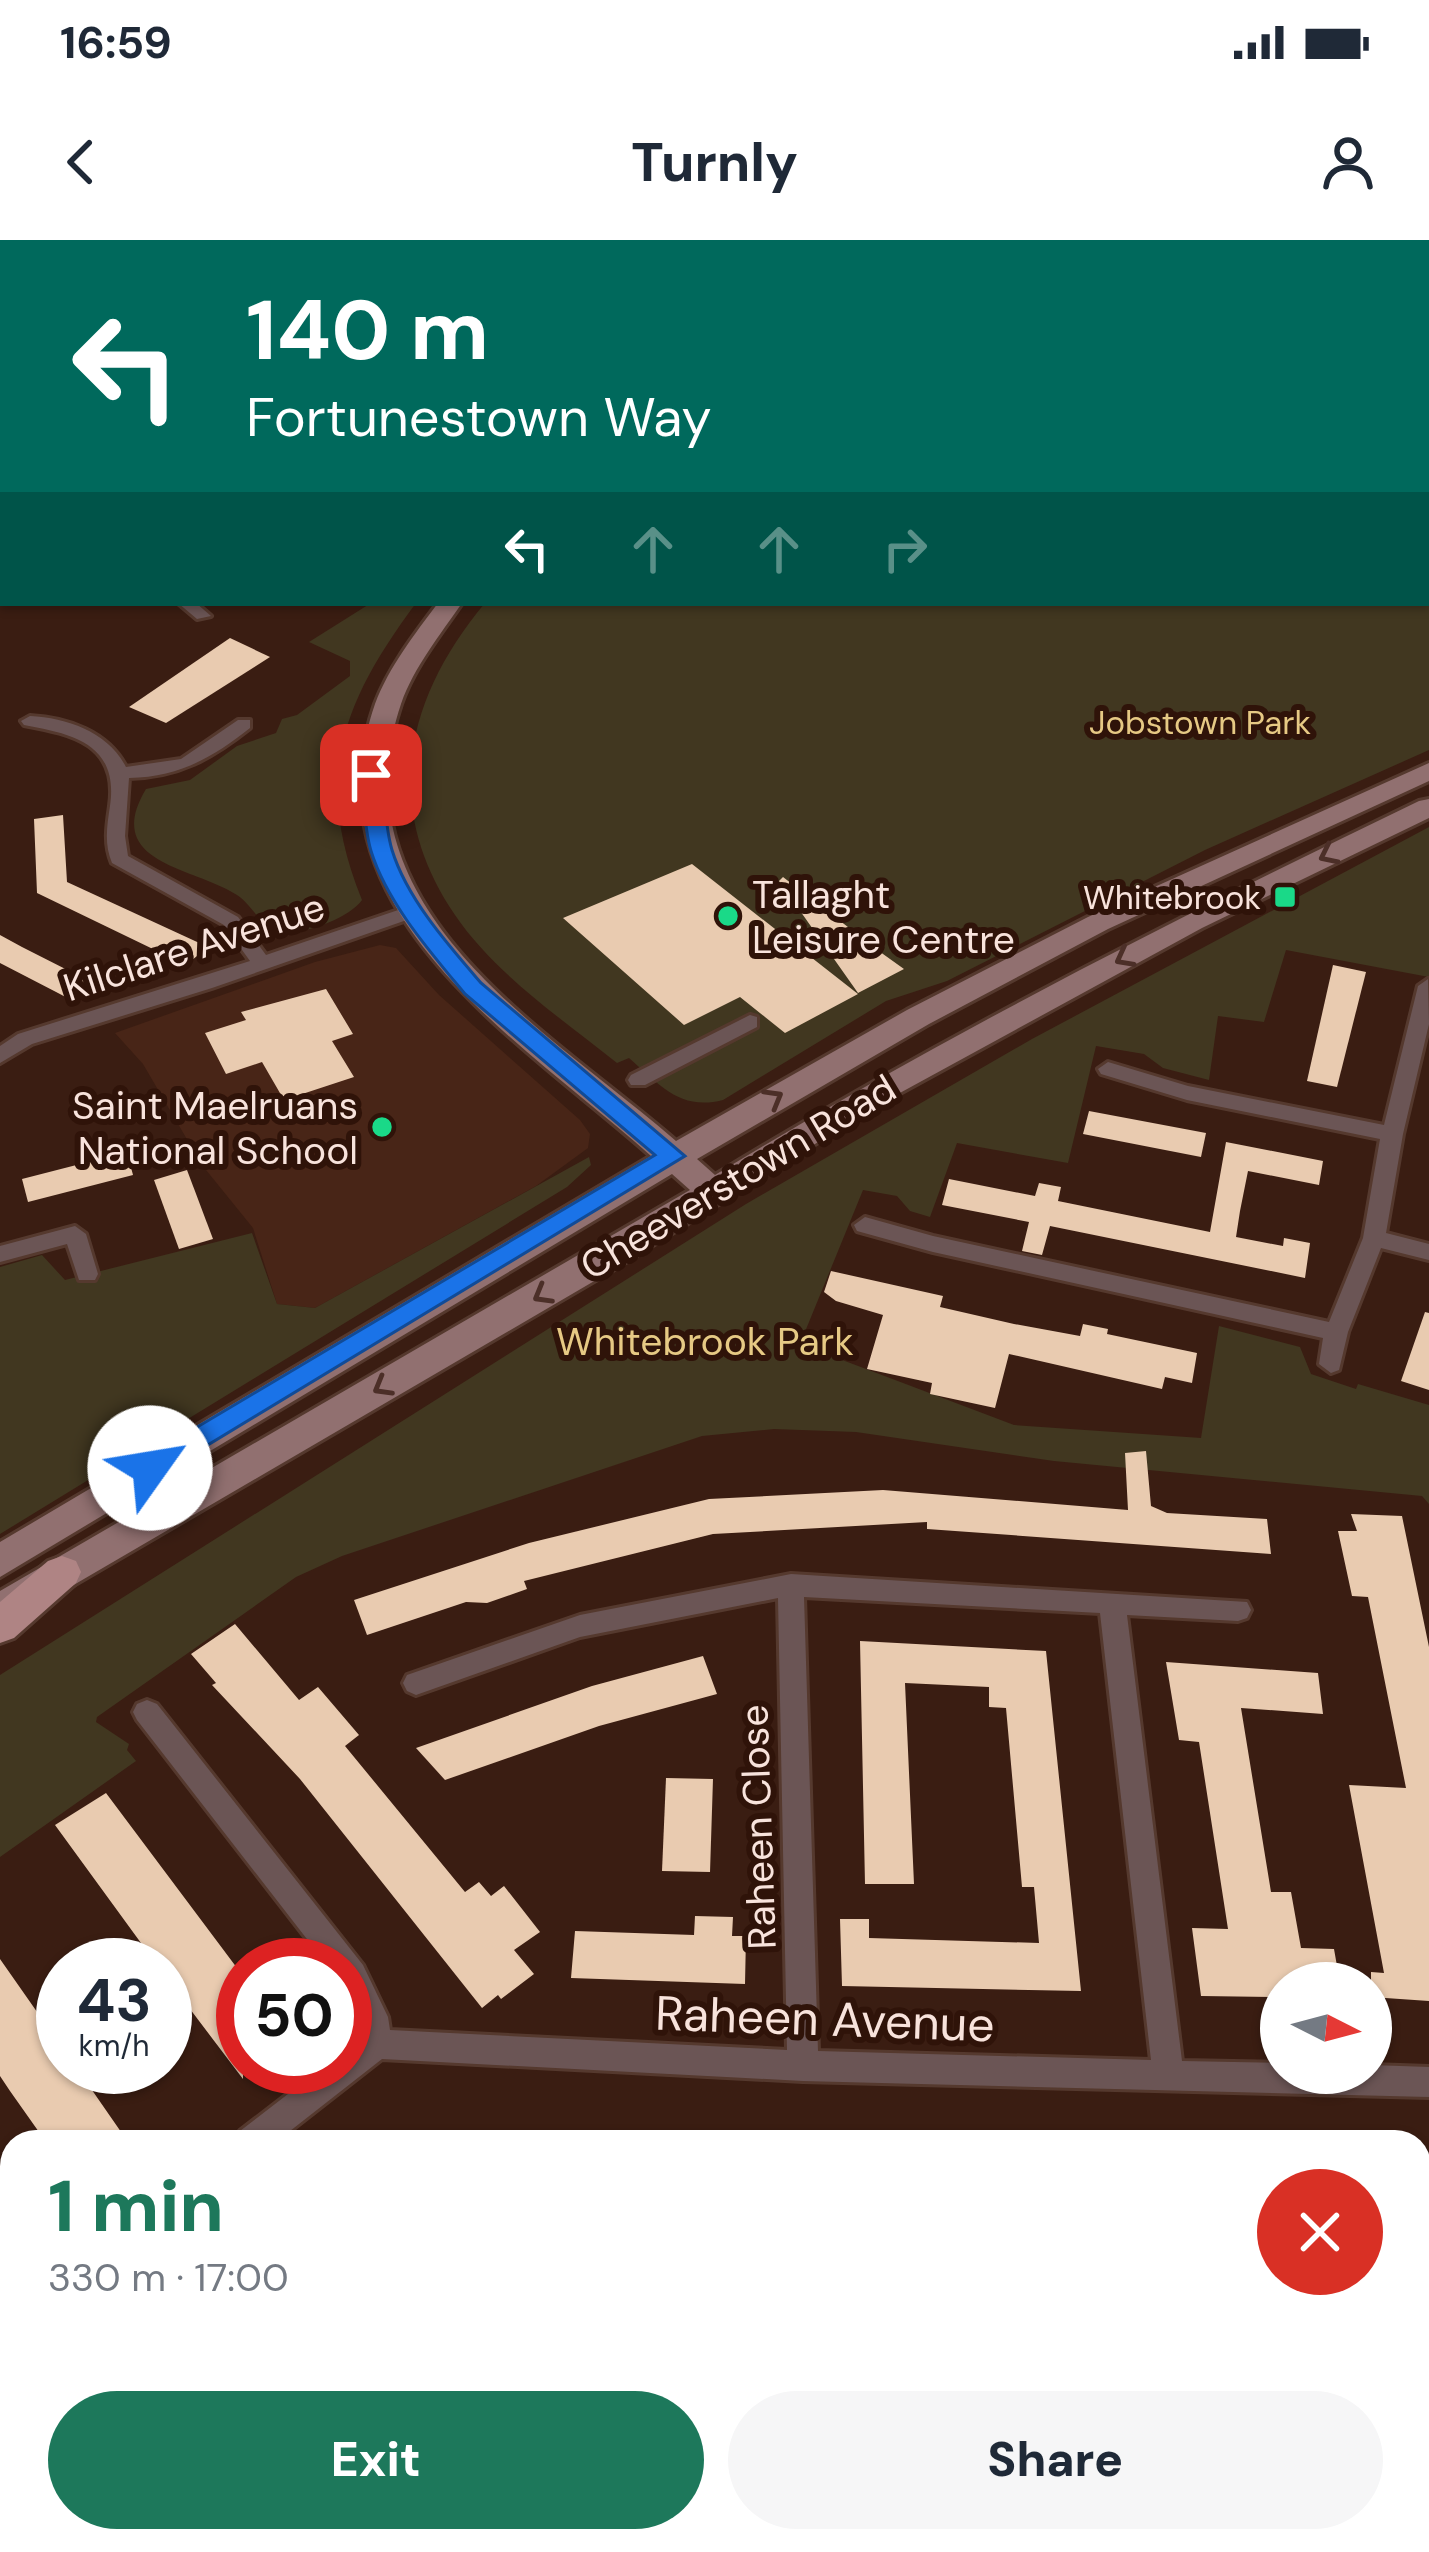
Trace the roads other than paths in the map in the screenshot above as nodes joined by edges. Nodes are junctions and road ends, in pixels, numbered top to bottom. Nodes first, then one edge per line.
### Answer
1 (190, 606) edge
2 (447, 606) edge
3 (202, 616) dead end
4 (30, 721) dead end
5 (244, 724) dead end
6 (120, 773) junction
7 (1425, 787) edge
8 (414, 911) junction
9 (261, 962) junction
10 (1428, 986) edge
11 (750, 1022) dead end
12 (0, 1024) edge
13 (25, 1039) junction
14 (0, 1056) edge
15 (1108, 1069) dead end
16 (638, 1080) dead end
17 (1392, 1134) junction
18 (672, 1156) junction
19 (715, 1193) junction
20 (865, 1225) dead end
21 (1374, 1238) junction
22 (1429, 1252) edge
23 (0, 1253) edge
24 (87, 1274) dead end
25 (1336, 1332) junction
26 (1331, 1364) dead end
27 (0, 1561) edge
28 (62, 1572) junction
29 (791, 1585) junction
30 (1112, 1602) junction
31 (1238, 1610) dead end
32 (0, 1611) edge
33 (0, 1626) edge
34 (416, 1683) dead end
35 (147, 1712) dead end
36 (377, 2044) junction
37 (803, 2066) junction
38 (1168, 2073) junction
39 (1429, 2083) edge
40 (266, 2130) edge

1 - 3 street
2 - 8 main road
4 - 6 street
5 - 6 street
6 - 9 street
18 -> 7 main road, Cheeverstown Road
7 -> 19 main road, Cheeverstown Road
8 - 9 street, Kilclare Avenue
8 - 18 main road
9 - 13 street, Kilclare Avenue
10 - 17 street
11 - 16 street
12 - 13 street
13 - 14 street, Kilclare Avenue
15 - 17 street
17 - 21 street
18 - 19 main road
18 - 27 main road, Cheeverstown Road
19 -> 28 main road, Cheeverstown Road
20 - 25 street
21 - 22 street
21 - 25 street
23 - 24 street
25 - 26 street
28 - 32 main road, Cheeverstown Road
28 - 33 main road
29 - 30 street
29 - 34 street
29 - 37 street, Raheen Close
30 - 31 street
30 - 38 street
35 - 36 street
36 - 37 street, Raheen Avenue
36 - 40 street
37 - 38 street, Raheen Avenue
38 - 39 street, Raheen Avenue

